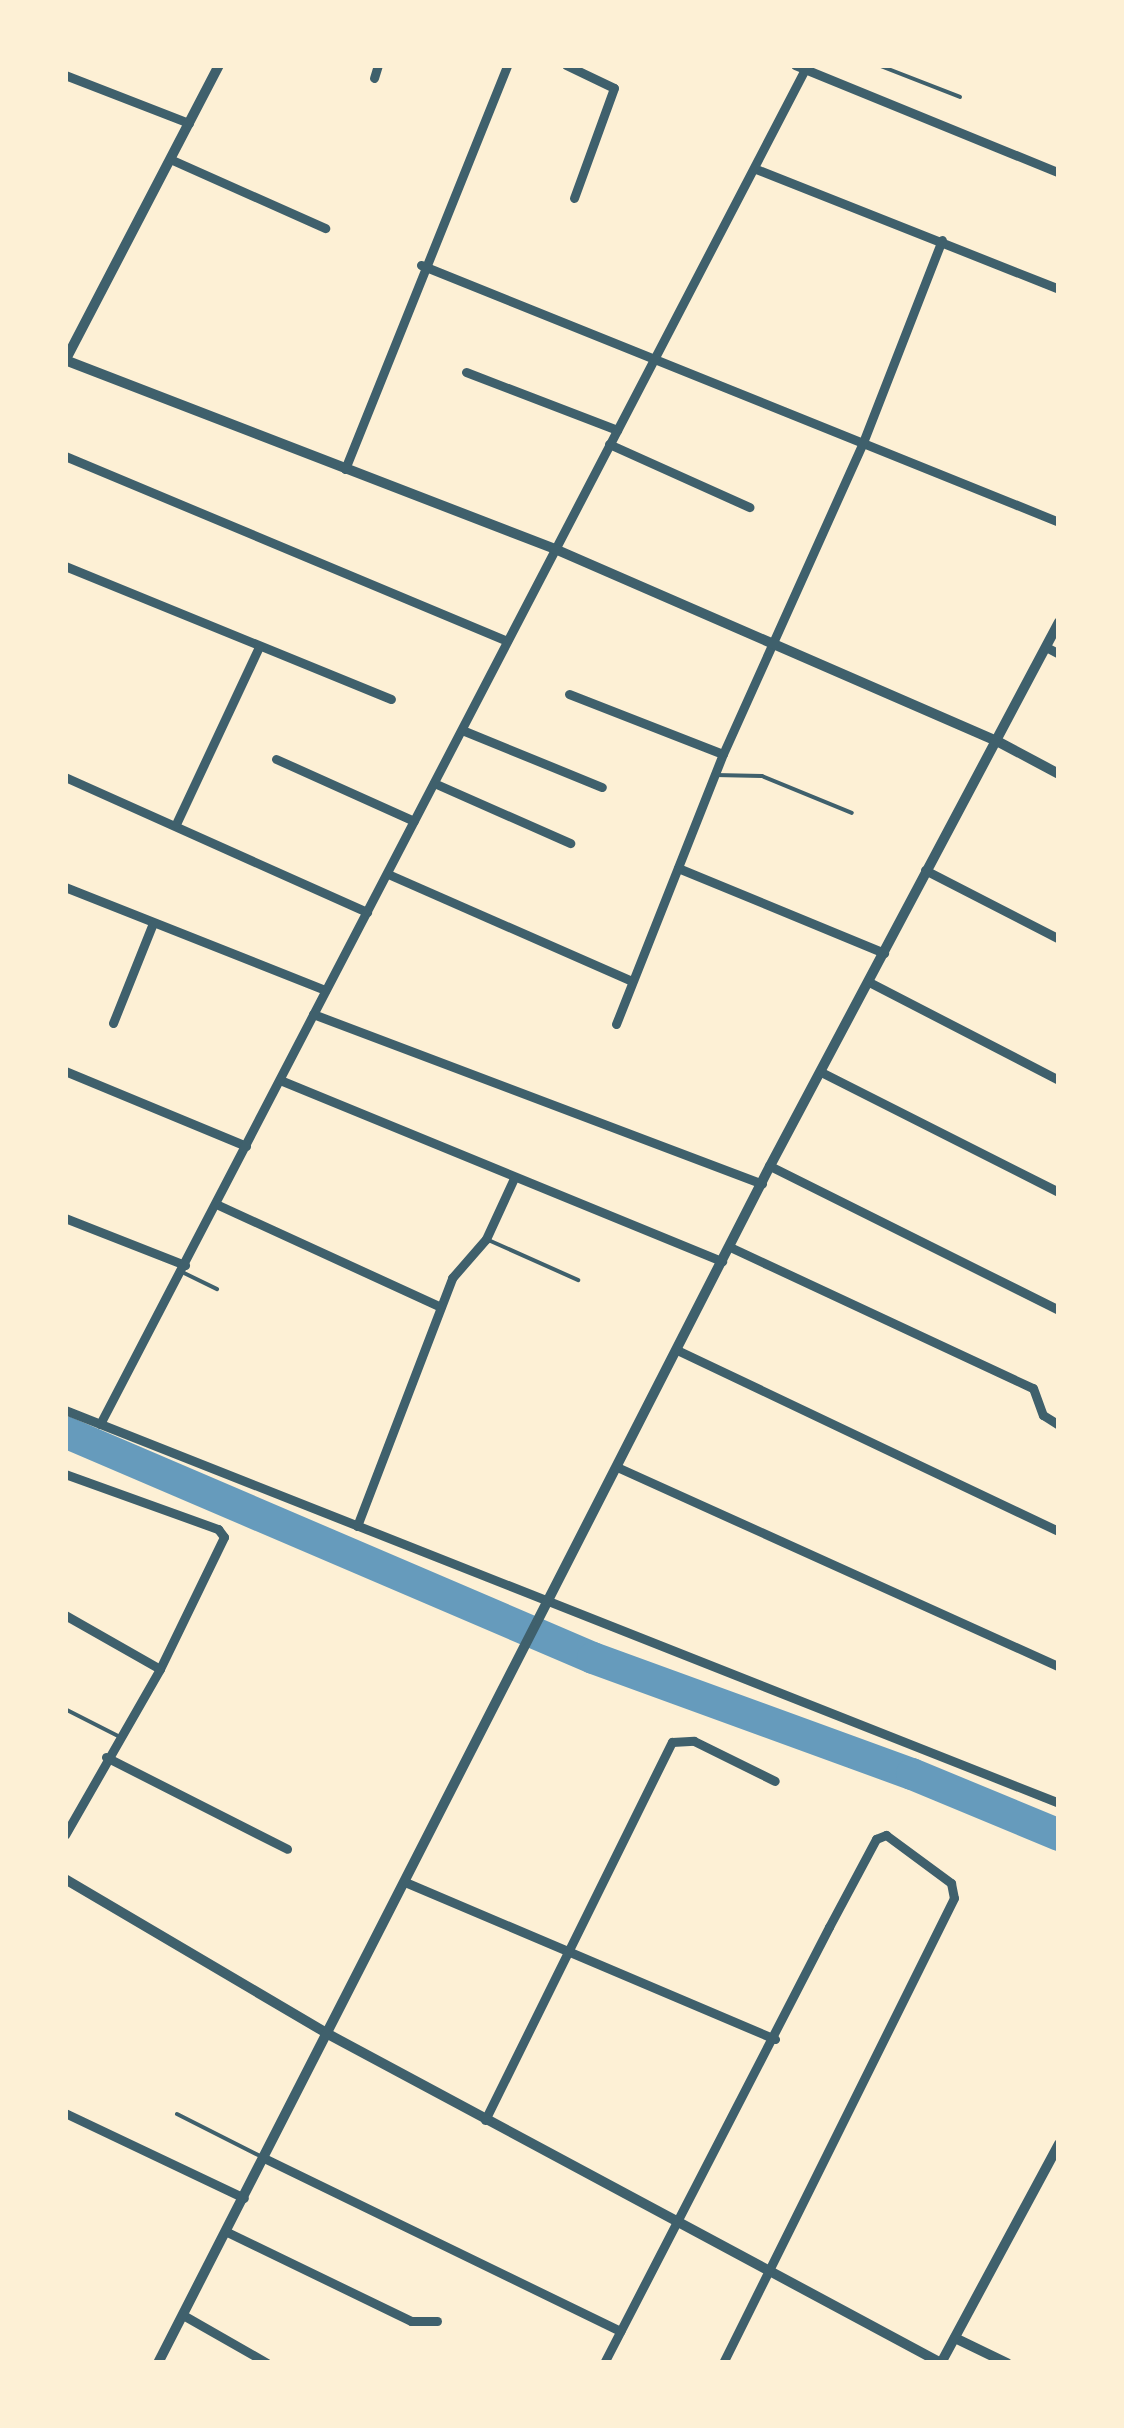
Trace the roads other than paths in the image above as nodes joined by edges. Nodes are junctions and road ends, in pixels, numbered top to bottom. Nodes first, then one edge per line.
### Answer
1 (219, 65) edge
2 (378, 65) edge
3 (506, 65) edge
4 (566, 65) edge
5 (878, 65) edge
6 (803, 66) edge
7 (65, 74) edge
8 (374, 78) dead end
9 (960, 97) dead end
10 (189, 123) junction
11 (170, 159) junction
12 (756, 169) junction
13 (1059, 172) edge
14 (574, 198) dead end
15 (325, 228) dead end
16 (942, 240) junction
17 (421, 266) junction
18 (1059, 290) edge
19 (65, 360) edge
20 (654, 360) junction
21 (466, 372) dead end
22 (616, 430) junction
23 (610, 444) junction
24 (862, 445) junction
25 (65, 456) edge
26 (344, 469) junction
27 (749, 507) dead end
28 (1059, 522) edge
29 (555, 549) junction
30 (65, 566) edge
31 (1059, 622) edge
32 (507, 642) junction
33 (772, 644) junction
34 (259, 646) junction
35 (1046, 648) junction
36 (1059, 654) edge
37 (569, 694) dead end
38 (390, 699) dead end
39 (462, 730) junction
40 (996, 740) junction
41 (724, 754) junction
42 (276, 759) dead end
43 (1059, 774) edge
44 (715, 775) junction
45 (65, 777) edge
46 (434, 783) junction
47 (602, 788) dead end
48 (852, 814) dead end
49 (414, 821) junction
50 (176, 824) junction
51 (570, 842) dead end
52 (678, 868) junction
53 (926, 870) junction
54 (388, 874) junction
55 (65, 887) edge
56 (368, 912) junction
57 (153, 923) junction
58 (1059, 939) edge
59 (884, 953) junction
60 (632, 981) junction
61 (869, 982) junction
62 (325, 990) junction
63 (313, 1014) junction
64 (113, 1023) dead end
65 (616, 1024) dead end
66 (65, 1071) edge
67 (821, 1072) junction
68 (280, 1080) junction
69 (1059, 1080) edge
70 (246, 1146) junction
71 (770, 1166) junction
72 (514, 1178) junction
73 (762, 1184) junction
74 (1059, 1192) edge
75 (216, 1204) junction
76 (65, 1218) edge
77 (486, 1239) junction
78 (730, 1246) junction
79 (722, 1261) junction
80 (184, 1268) junction
81 (578, 1280) dead end
82 (217, 1289) dead end
83 (441, 1307) junction
84 (1059, 1310) edge
85 (676, 1350) junction
86 (65, 1410) edge
87 (100, 1424) junction
88 (1059, 1426) edge
89 (618, 1466) junction
90 (65, 1474) edge
91 (358, 1526) junction
92 (1059, 1531) edge
93 (546, 1606) junction
94 (65, 1615) edge
95 (1059, 1667) edge
96 (160, 1669) junction
97 (65, 1709) edge
98 (118, 1736) junction
99 (106, 1757) junction
100 (776, 1781) dead end
101 (1059, 1803) edge
102 (65, 1835) edge
103 (287, 1849) dead end
104 (65, 1878) edge
105 (405, 1882) junction
106 (564, 1950) junction
107 (328, 2034) junction
108 (775, 2039) junction
109 (65, 2113) edge
110 (176, 2114) dead end
111 (485, 2120) junction
112 (1059, 2144) edge
113 (266, 2159) junction
114 (244, 2198) junction
115 (675, 2223) junction
116 (225, 2231) junction
117 (768, 2274) junction
118 (184, 2314) junction
119 (437, 2322) dead end
120 (620, 2331) junction
121 (956, 2338) junction
122 (158, 2363) edge
123 (267, 2363) edge
124 (604, 2363) edge
125 (723, 2363) edge
126 (941, 2363) edge
127 (1007, 2363) edge

1 - 10 street
2 - 8 street
3 - 17 street
4 - 14 street
5 - 9 lane
6 - 12 street
6 - 13 street
7 - 10 street
10 - 11 street
11 - 15 street
11 - 19 street
12 - 16 street
12 - 20 street
16 - 18 street
16 - 24 street
17 - 20 street
17 - 26 street
19 - 26 street
20 - 22 street
20 - 24 street
21 - 22 street
22 - 23 street
23 - 27 street
23 - 29 street
24 - 28 street
24 - 33 street
25 - 32 street
26 - 29 street
29 - 32 street
29 - 33 street
30 - 34 street
31 - 35 street
32 - 39 street
33 - 40 street
33 - 41 street
34 - 38 street
34 - 50 street
35 - 36 street
35 - 40 street
37 - 41 street
39 - 46 street
39 - 47 street
40 - 43 street
40 - 53 street
41 - 44 street
42 - 49 street
44 - 48 lane
44 - 52 street
45 - 50 street
46 - 49 street
46 - 51 street
49 - 54 street
50 - 56 street
52 - 59 street
52 - 60 street
53 - 58 street
53 - 59 street
54 - 56 street
54 - 60 street
55 - 57 street
56 - 62 street
57 - 62 street
57 - 64 street
59 - 61 street
60 - 65 street
61 - 67 street
61 - 69 street
62 - 63 street
63 - 68 street
63 - 73 street
66 - 70 street
67 - 71 street
67 - 74 street
68 - 70 street
68 - 72 street
70 - 75 street
71 - 73 street
71 - 84 street
72 - 77 street
72 - 79 street
73 - 78 street
75 - 80 street
75 - 83 street
76 - 80 street
77 - 81 lane
77 - 83 street
78 - 79 street
78 - 88 street
79 - 85 street
80 - 82 lane
80 - 87 street
83 - 91 street
85 - 89 street
85 - 92 street
86 - 87 street
87 - 91 street
89 - 93 street
89 - 95 street
90 - 96 street
91 - 93 street
93 - 101 street
93 - 105 street
94 - 96 street
96 - 98 street
97 - 98 lane
98 - 99 street
99 - 102 street
99 - 103 street
100 - 106 street
104 - 107 street
105 - 106 street
105 - 107 street
106 - 108 street
106 - 111 street
107 - 111 street
107 - 113 street
108 - 115 street
108 - 117 street
109 - 114 street
110 - 113 lane
111 - 115 street
112 - 121 street
113 - 114 street
113 - 120 street
114 - 116 street
115 - 117 street
115 - 120 street
116 - 118 street
116 - 119 street
117 - 125 street
117 - 126 street
118 - 122 street
118 - 123 street
120 - 124 street
121 - 126 street
121 - 127 street

